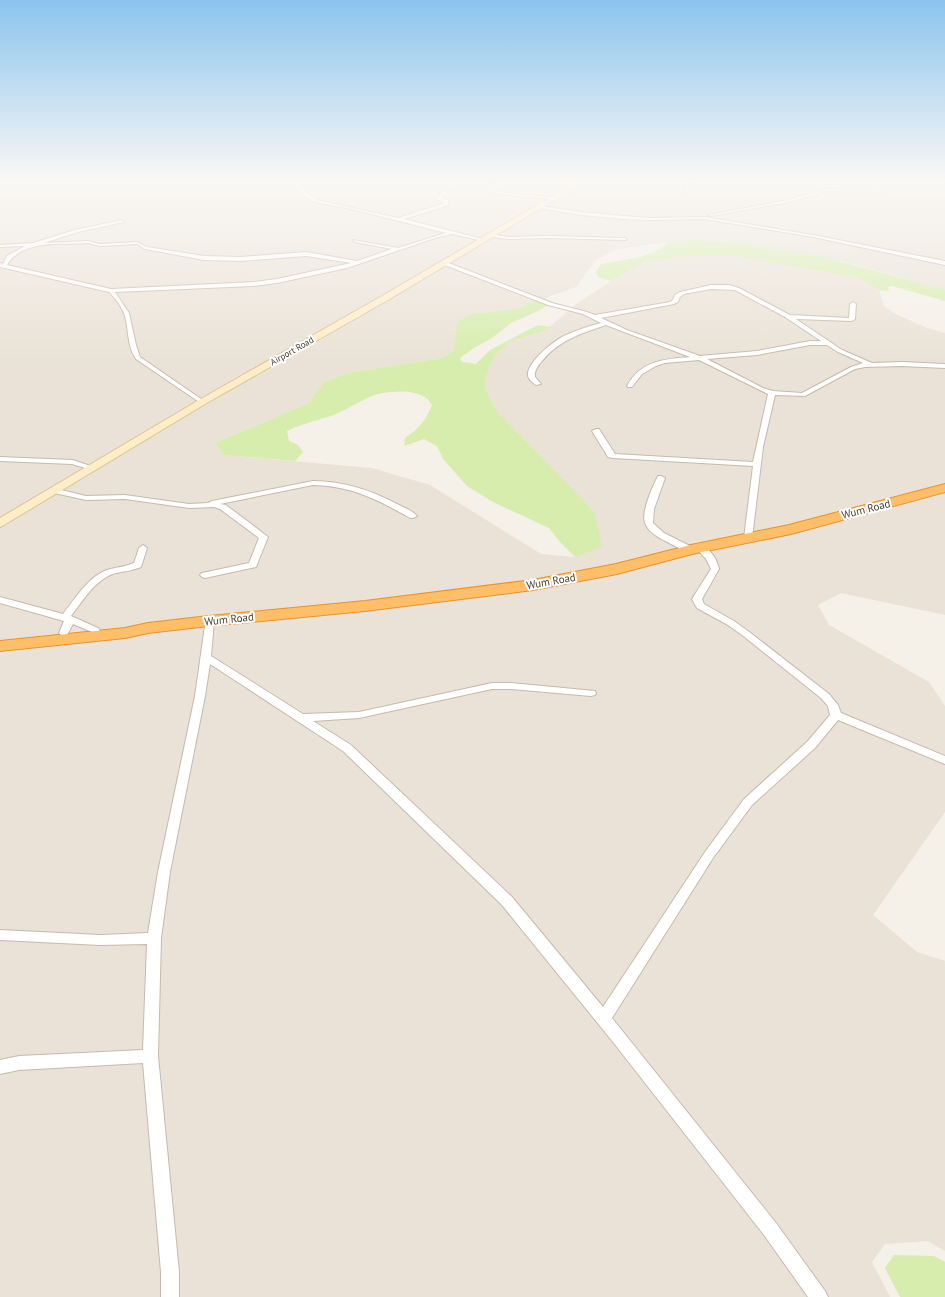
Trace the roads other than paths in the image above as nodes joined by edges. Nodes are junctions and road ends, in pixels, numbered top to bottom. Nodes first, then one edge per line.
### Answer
1 (481, 240) edge
2 (48, 241) edge
3 (355, 241) dead end
4 (424, 241) edge
5 (835, 241) edge
6 (39, 244) junction
7 (0, 246) edge
8 (399, 249) junction
9 (358, 263) junction
10 (444, 263) junction
11 (945, 263) edge
12 (2, 265) edge
13 (111, 291) junction
14 (853, 304) dead end
15 (596, 317) junction
16 (788, 317) junction
17 (606, 323) junction
18 (827, 343) junction
19 (702, 359) junction
20 (870, 364) junction
21 (945, 366) edge
22 (538, 384) dead end
23 (630, 386) dead end
24 (772, 393) junction
25 (202, 402) junction
26 (596, 431) dead end
27 (0, 459) edge
28 (756, 464) junction
29 (92, 468) junction
30 (661, 478) dead end
31 (945, 488) edge
32 (53, 490) junction
33 (196, 506) junction
34 (413, 516) dead end
35 (0, 523) edge
36 (748, 538) junction
37 (143, 548) dead end
38 (696, 549) junction
39 (204, 575) dead end
40 (0, 600) edge
41 (209, 621) junction
42 (66, 623) junction
43 (148, 628) junction
44 (0, 639) edge
45 (0, 646) edge
46 (206, 657) junction
47 (591, 693) dead end
48 (836, 715) junction
49 (302, 718) junction
50 (945, 760) edge
51 (0, 935) edge
52 (154, 938) junction
53 (603, 1019) junction
54 (150, 1056) junction
55 (0, 1067) edge
56 (170, 1297) edge
57 (819, 1297) edge

1 - 10 main road, Airport Road
2 - 6 street
3 - 8 street
4 - 8 street
5 - 11 street
6 - 7 street
6 - 9 street
6 - 12 street
8 - 9 street
9 - 13 street
10 - 15 street
10 - 25 main road, Airport Road
12 - 13 street
13 - 25 street
14 - 16 street
15 - 16 street
15 - 17 street
16 - 18 street
17 - 19 street
17 - 22 street
18 - 19 street
18 - 20 street
19 - 23 street
19 - 24 street
20 - 21 street
20 - 24 street
24 - 28 street
25 - 29 main road, Airport Road
26 - 28 street
27 - 29 street
28 - 36 street
29 - 32 main road, Airport Road
30 - 38 street
31 - 36 highway, Wum Road
32 - 33 street
32 - 35 main road, Airport Road
33 - 34 street
33 - 39 street
36 - 38 highway, Wum Road
37 - 42 street
38 - 41 highway, Wum Road
38 - 48 street
40 - 42 street
41 - 43 highway, Wum Road
41 - 46 street
42 - 43 highway, Wum Road
42 - 44 highway, Wum Road
43 - 45 highway, Wum Road
46 - 49 street
46 - 52 street
47 - 49 street
48 - 50 street
48 - 53 street
49 - 53 street
51 - 52 street
52 - 54 street
53 - 57 street
54 - 55 street
54 - 56 street

